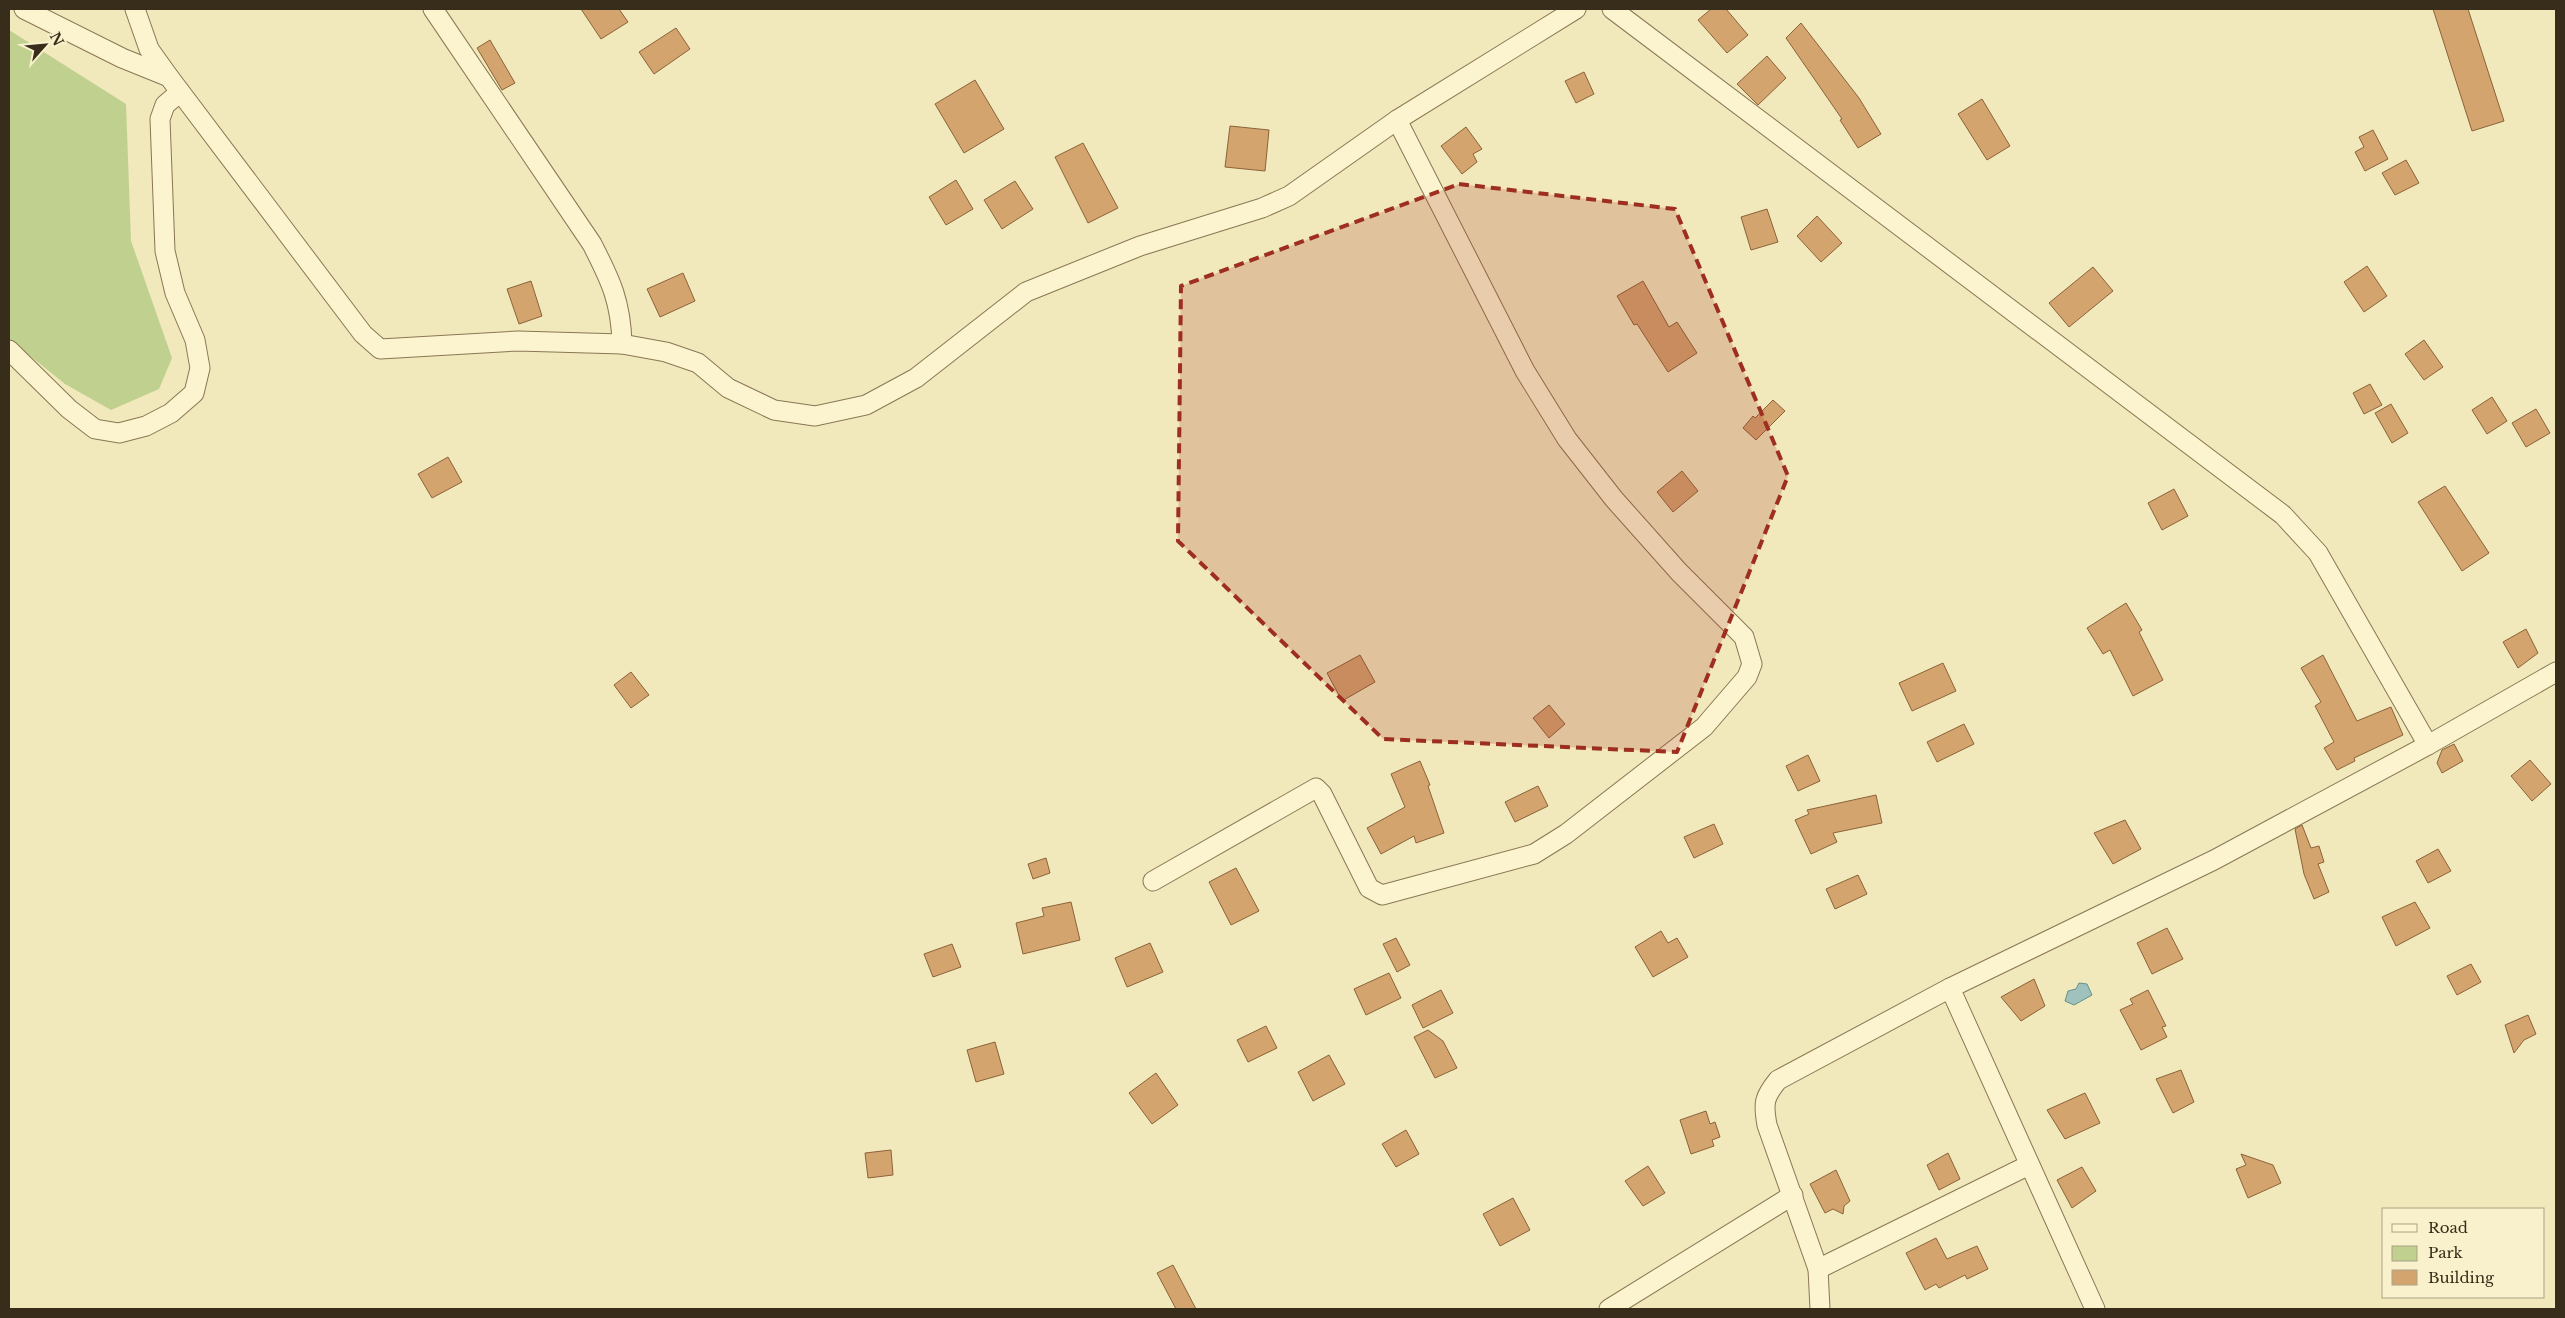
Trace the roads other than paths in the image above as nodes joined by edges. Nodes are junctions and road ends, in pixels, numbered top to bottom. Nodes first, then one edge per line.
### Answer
1 (24, 9) edge
2 (135, 9) edge
3 (433, 9) edge
4 (1576, 9) edge
5 (1612, 9) edge
6 (174, 85) junction
7 (1398, 120) junction
8 (622, 344) junction
9 (9, 350) edge
10 (2556, 672) edge
11 (2428, 745) junction
12 (1153, 881) dead end
13 (1950, 988) junction
14 (2029, 1165) junction
15 (1794, 1195) junction
16 (1818, 1269) junction
17 (1609, 1309) edge
18 (1820, 1309) edge
19 (2095, 1309) edge

1 - 6 street
2 - 6 street
3 - 8 street
4 - 7 street
5 - 11 street
6 - 8 street
6 - 9 street
7 - 8 street
7 - 12 street
10 - 11 street
11 - 13 street
13 - 14 street
13 - 15 street
14 - 16 street
14 - 19 street
15 - 16 street
15 - 17 street
16 - 18 street

